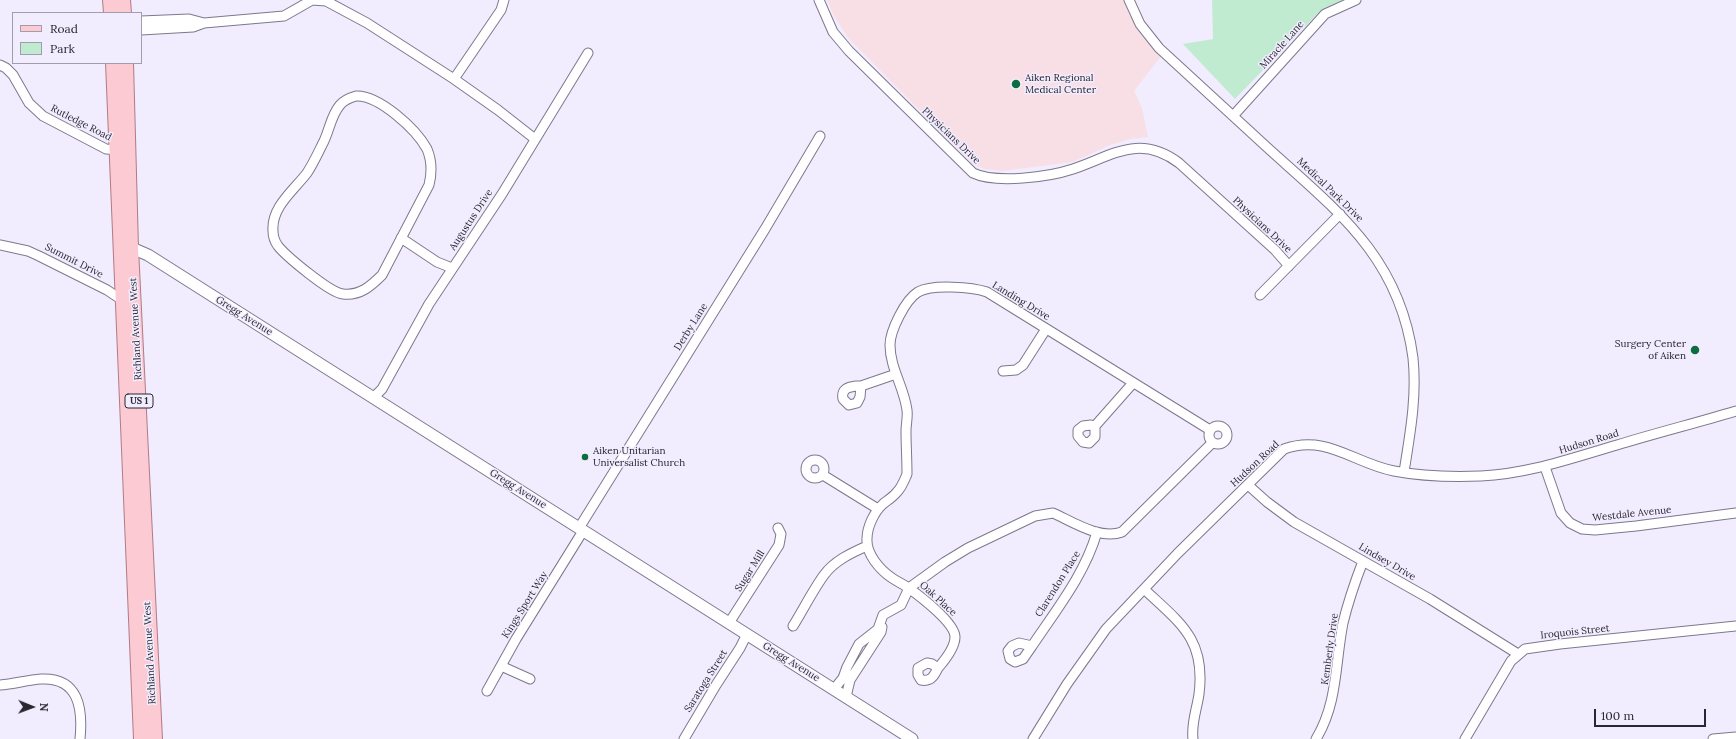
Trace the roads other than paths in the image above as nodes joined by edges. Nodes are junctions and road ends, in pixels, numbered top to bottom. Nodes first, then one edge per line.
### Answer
1 (110, 0) edge
2 (123, 0) edge
3 (504, 0) edge
4 (818, 0) edge
5 (1129, 0) edge
6 (1356, 0) edge
7 (111, 12) edge
8 (124, 12) edge
9 (142, 21) edge
10 (204, 23) junction
11 (142, 30) edge
12 (588, 53) dead end
13 (113, 64) edge
14 (126, 64) edge
15 (0, 66) edge
16 (454, 79) junction
17 (1233, 116) junction
18 (820, 136) dead end
19 (535, 140) junction
20 (122, 150) junction
21 (1340, 214) junction
22 (401, 238) junction
23 (0, 245) edge
24 (126, 246) junction
25 (1289, 266) junction
26 (452, 268) junction
27 (1260, 295) dead end
28 (129, 302) junction
29 (1046, 329) junction
30 (1003, 371) dead end
31 (896, 374) junction
32 (1133, 383) junction
33 (861, 386) dead end
34 (373, 398) junction
35 (1736, 411) edge
36 (1095, 426) dead end
37 (1210, 430) junction
38 (1212, 443) junction
39 (1545, 467) junction
40 (1404, 472) junction
41 (823, 475) dead end
42 (1248, 485) junction
43 (878, 509) junction
44 (1736, 512) edge
45 (778, 528) dead end
46 (581, 530) junction
47 (1097, 532) junction
48 (867, 546) junction
49 (1363, 562) junction
50 (909, 588) junction
51 (1144, 589) junction
52 (883, 615) junction
53 (729, 623) junction
54 (793, 626) dead end
55 (1736, 626) edge
56 (746, 634) junction
57 (1032, 646) dead end
58 (1518, 654) junction
59 (501, 666) junction
60 (938, 668) dead end
61 (530, 679) dead end
62 (0, 685) edge
63 (834, 689) junction
64 (487, 691) dead end
65 (846, 697) junction
66 (1736, 737) edge
67 (80, 739) edge
68 (141, 739) edge
69 (155, 739) edge
70 (684, 739) edge
71 (912, 739) edge
72 (1033, 739) edge
73 (1193, 739) edge
74 (1316, 739) edge
75 (1465, 739) edge
76 (1713, 739) edge

1 - 7 main road
2 - 8 main road
3 - 16 street
4 - 25 street, Physicians Drive
5 - 17 street, Medical Park Drive
6 - 17 street, Miracle Lane
9 - 10 street
10 - 11 street
10 - 16 street
12 - 19 street, Augustus Drive
13 - 20 main road, Richland Avenue West / US 1
14 - 20 main road, Richland Avenue West / US 1
15 - 20 street, Rutledge Road
16 - 19 street
17 - 21 street, Medical Park Drive
18 - 46 street, Derby Lane
19 - 26 street, Augustus Drive
20 - 24 main road, Richland Avenue West / US 1
21 - 25 street
21 - 40 street, Medical Park Drive
22 - 22 street
22 - 26 street
23 - 28 street, Summit Drive
24 - 28 main road, Richland Avenue West / US 1
24 - 34 street, Gregg Avenue
25 - 27 street
26 - 34 street, Augustus Drive
28 - 68 main road, Richland Avenue West / US 1
28 - 69 main road, Richland Avenue West / US 1
29 - 30 street
29 - 31 street, Landing Drive
29 - 32 street, Landing Drive
31 - 33 street
31 - 43 street, Landing Drive
32 - 36 street
32 - 37 street, Landing Drive
34 - 46 street, Gregg Avenue
35 - 39 street, Hudson Road
37 - 38 street
37 - 38 street, Landing Drive
38 - 47 street, Landing Drive
39 - 40 street, Hudson Road
39 - 44 street, Westdale Avenue
40 - 42 street, Hudson Road
41 - 43 street
42 - 49 street, Lindsey Drive
42 - 51 street, Hudson Road
43 - 48 street, Landing Drive
45 - 53 street, Sugar Mill
46 - 53 street, Gregg Avenue
46 - 59 street, Kings Sport Way
47 - 50 street, Landing Drive
47 - 57 street, Clarendon Place
48 - 50 street
48 - 54 street
49 - 58 street, Lindsey Drive
49 - 74 street, Kemberly Drive
50 - 52 street, Landing Drive
50 - 60 street, Oak Place
51 - 72 street, Hudson Road
51 - 73 street
52 - 63 street
52 - 65 street
53 - 56 street, Gregg Avenue
55 - 58 street, Iroquois Street
56 - 63 street, Gregg Avenue
56 - 70 street, Saratoga Street
58 - 75 street
59 - 61 street
59 - 64 street, Kings Sport Way
62 - 67 street
63 - 65 street, Gregg Avenue
65 - 71 street, Gregg Avenue
66 - 76 street

